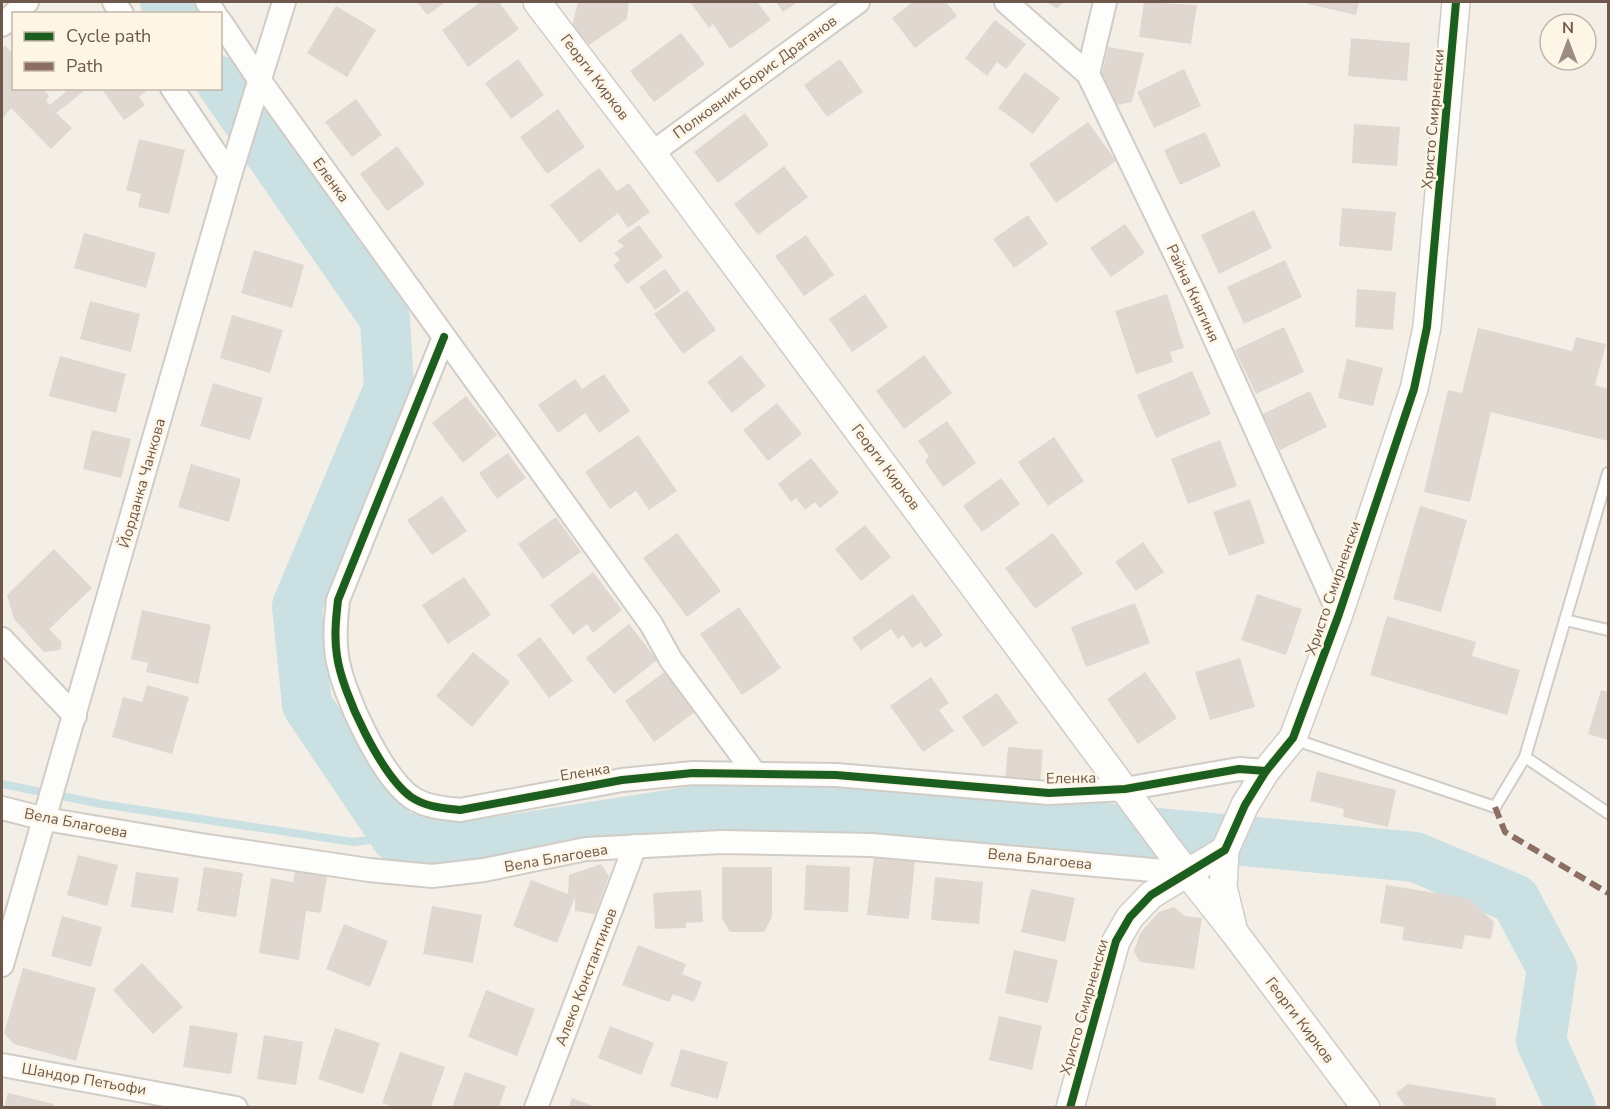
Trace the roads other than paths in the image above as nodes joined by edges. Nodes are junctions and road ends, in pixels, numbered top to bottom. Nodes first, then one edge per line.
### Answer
1 (284, 2) edge
2 (858, 2) edge
3 (1006, 2) edge
4 (1105, 2) edge
5 (1456, 2) edge
6 (547, 8) edge
7 (222, 24) edge
8 (1088, 74) junction
9 (258, 87) junction
10 (173, 90) edge
11 (652, 153) junction
12 (230, 175) junction
13 (444, 337) junction
14 (1608, 473) edge
15 (1339, 614) junction
16 (1565, 620) junction
17 (1608, 630) edge
18 (2, 639) edge
19 (75, 716) junction
20 (1293, 738) junction
21 (1525, 756) junction
22 (1266, 771) junction
23 (754, 772) junction
24 (1125, 789) junction
25 (2, 808) edge
26 (48, 810) junction
27 (1608, 813) edge
28 (635, 846) junction
29 (1225, 850) junction
30 (1180, 864) junction
31 (1234, 932) junction
32 (2, 965) edge
33 (2, 1065) edge
34 (236, 1107) edge
35 (536, 1107) edge
36 (1070, 1107) edge
37 (1366, 1107) edge

1 - 9 street, Йорданка Чанкова
2 - 11 street, Полковник Борис Драганов
3 - 8 street, Райна Княгиня
4 - 8 street
5 - 15 street, Христо Смирненски
6 - 11 street, Георги Кирков
7 - 9 street, Еленка
8 - 15 street, Райна Княгиня
9 - 12 street, Йорданка Чанкова
9 - 13 street, Еленка
10 - 12 street
11 - 24 street, Георги Кирков
12 - 19 street, Йорданка Чанкова
13 - 23 street, Еленка
13 - 23 street, Еленка
14 - 16 lane
15 - 20 street, Христо Смирненски
16 - 17 lane
16 - 21 lane
18 - 19 street
19 - 26 street, Йорданка Чанкова
20 - 21 lane
20 - 22 street, Христо Смирненски
21 - 27 lane
22 - 24 street, Еленка
22 - 29 street, Христо Смирненски
23 - 24 street, Еленка
24 - 30 street, Георги Кирков
25 - 26 street, Вела Благоева
26 - 28 street, Вела Благоева
26 - 32 street, Йорданка Чанкова
28 - 30 street, Вела Благоева
28 - 35 street, Алеко Константинов
29 - 30 street, Христо Смирненски
29 - 31 street, Георги Кирков
30 - 31 street, Георги Кирков
30 - 36 street, Христо Смирненски
31 - 37 street, Георги Кирков
33 - 34 street, Шандор Петьофи

